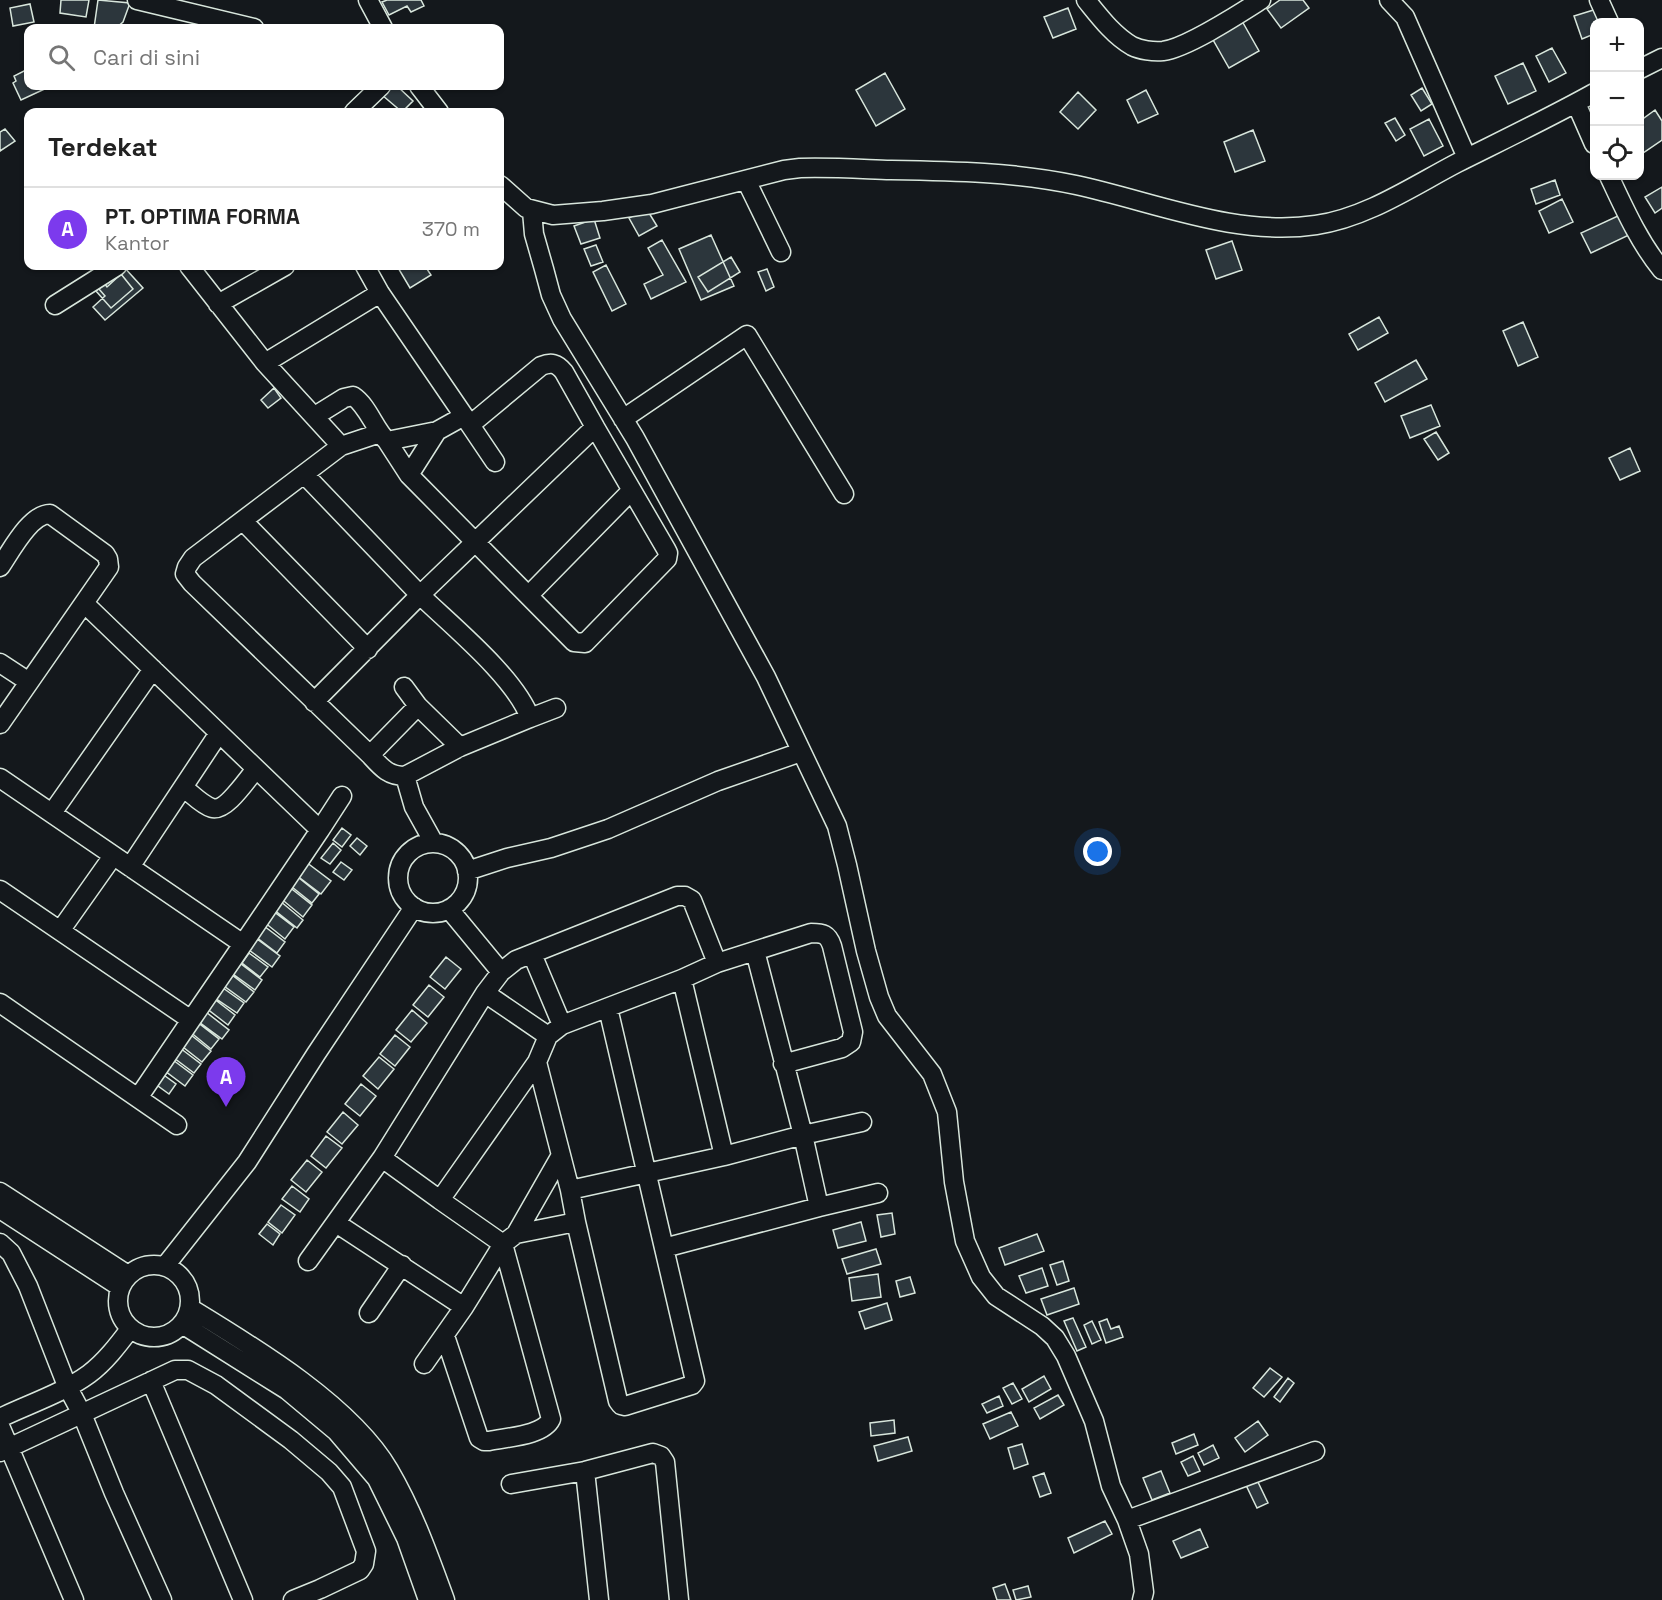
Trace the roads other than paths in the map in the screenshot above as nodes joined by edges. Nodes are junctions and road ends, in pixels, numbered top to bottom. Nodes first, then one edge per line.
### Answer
1 (137, 0) edge
2 (368, 0) edge
3 (1086, 0) edge
4 (1261, 0) edge
5 (1389, 0) edge
6 (1599, 0) edge
7 (1607, 18) edge
8 (237, 24) edge
9 (381, 24) edge
10 (1662, 58) edge
11 (1644, 67) edge
12 (377, 90) edge
13 (422, 90) edge
14 (1590, 95) edge
15 (1576, 103) junction
16 (358, 108) edge
17 (436, 108) edge
18 (1590, 135) edge
19 (1467, 158) junction
20 (746, 180) junction
21 (1611, 180) edge
22 (504, 189) edge
23 (532, 211) junction
24 (781, 252) dead end
25 (110, 270) edge
26 (192, 270) edge
27 (278, 270) edge
28 (367, 270) edge
29 (1662, 270) edge
30 (381, 293) junction
31 (55, 304) dead end
32 (218, 304) junction
33 (265, 363) junction
34 (315, 416) junction
35 (623, 419) junction
36 (467, 420) junction
37 (595, 427) junction
38 (437, 431) junction
39 (383, 437) junction
40 (341, 446) junction
41 (495, 462) dead end
42 (304, 474) junction
43 (409, 475) junction
44 (631, 491) junction
45 (844, 494) dead end
46 (243, 521) junction
47 (477, 542) junction
48 (0, 567) edge
49 (420, 595) junction
50 (529, 595) junction
51 (85, 604) junction
52 (368, 649) junction
53 (0, 663) edge
54 (153, 669) junction
55 (29, 682) junction
56 (404, 687) dead end
57 (314, 702) junction
58 (418, 706) junction
59 (556, 708) dead end
60 (530, 718) junction
61 (0, 724) edge
62 (219, 734) junction
63 (460, 747) junction
64 (801, 752) junction
65 (370, 755) junction
66 (256, 769) junction
67 (405, 776) junction
68 (0, 778) edge
69 (184, 788) junction
70 (342, 796) dead end
71 (52, 813) junction
72 (320, 830) junction
73 (434, 843) junction
74 (114, 856) junction
75 (130, 867) junction
76 (467, 872) junction
77 (0, 890) edge
78 (414, 907) junction
79 (449, 909) junction
80 (60, 931) junction
81 (243, 944) junction
82 (754, 951) junction
83 (532, 954) junction
84 (717, 963) junction
85 (501, 972) junction
86 (682, 979) junction
87 (485, 993) junction
88 (0, 1003) edge
89 (608, 1008) junction
90 (190, 1020) junction
91 (555, 1031) junction
92 (537, 1062) junction
93 (783, 1064) junction
94 (138, 1098) junction
95 (862, 1122) dead end
96 (177, 1125) dead end
97 (802, 1135) junction
98 (724, 1156) junction
99 (560, 1157) junction
100 (382, 1158) junction
101 (647, 1174) junction
102 (570, 1190) junction
103 (0, 1192) edge
104 (878, 1193) dead end
105 (440, 1200) junction
106 (819, 1207) junction
107 (0, 1209) edge
108 (576, 1222) junction
109 (336, 1223) junction
110 (509, 1239) junction
111 (0, 1243) edge
112 (664, 1248) junction
113 (308, 1261) dead end
114 (402, 1265) junction
115 (165, 1266) junction
116 (124, 1281) junction
117 (464, 1307) junction
118 (369, 1314) dead end
119 (186, 1316) junction
120 (130, 1329) junction
121 (445, 1336) junction
122 (424, 1364) dead end
123 (151, 1381) junction
124 (67, 1386) junction
125 (82, 1414) junction
126 (0, 1418) edge
127 (0, 1426) edge
128 (4, 1450) edge
129 (1315, 1451) dead end
130 (585, 1471) junction
131 (511, 1484) dead end
132 (1127, 1520) junction
133 (74, 1600) edge
134 (162, 1600) edge
135 (243, 1600) edge
136 (293, 1600) edge
137 (428, 1600) edge
138 (445, 1600) edge
139 (599, 1600) edge
140 (679, 1600) edge
141 (1143, 1600) edge

1 - 8 street
2 - 9 street
3 - 4 street
5 - 19 street
6 - 7 street
10 - 11 street
12 - 16 street
13 - 17 street
14 - 15 street
15 - 18 street
15 - 19 street
19 - 20 street
20 - 23 street
20 - 24 street
21 - 29 street
22 - 23 street
23 - 35 street
25 - 31 street
26 - 32 street
27 - 32 street
28 - 30 street
30 - 33 street
30 - 36 street
32 - 33 street
33 - 34 street
34 - 39 street
34 - 40 street
35 - 45 street
35 - 64 street
36 - 37 street
36 - 38 street
36 - 41 street
37 - 44 street
37 - 47 street
38 - 39 street
38 - 43 street
39 - 40 street
39 - 43 street
40 - 42 street
42 - 46 street
42 - 49 street
43 - 47 street
44 - 50 street
44 - 50 street
46 - 52 street
46 - 57 street
47 - 49 street
47 - 50 street
48 - 51 street
49 - 52 street
49 - 60 street
51 - 54 street
51 - 55 street
52 - 57 street
53 - 55 street
54 - 62 street
54 - 71 street
55 - 61 street
56 - 58 street
57 - 65 street
58 - 63 street
58 - 65 street
59 - 60 street
60 - 63 street
62 - 66 street
62 - 69 street
63 - 67 street
64 - 76 street
64 - 132 street
65 - 67 street
66 - 69 street
66 - 72 street
67 - 73 street
68 - 71 street
69 - 75 street
70 - 72 street
71 - 74 street
72 - 81 street
73 - 76 street
73 - 78 street
74 - 75 street
74 - 80 street
75 - 81 street
76 - 79 street
77 - 80 street
78 - 79 street
78 - 115 street
79 - 85 street
80 - 90 street
81 - 90 street
82 - 84 street
82 - 93 street
82 - 93 street
83 - 84 street
83 - 85 street
83 - 91 street
84 - 86 street
85 - 87 street
86 - 89 street
86 - 98 street
87 - 91 street
87 - 100 street
88 - 94 street
89 - 91 street
89 - 101 street
90 - 94 street
91 - 92 street
92 - 99 street
92 - 105 street
93 - 97 street
94 - 96 street
95 - 97 street
97 - 98 street
97 - 106 street
98 - 101 street
99 - 102 street
99 - 110 street
100 - 105 street
100 - 109 street
101 - 102 street
101 - 112 street
102 - 108 street
103 - 116 street
104 - 106 street
105 - 110 street
106 - 112 street
107 - 116 street
108 - 110 street
108 - 112 street
109 - 113 street
109 - 114 street
110 - 117 street
110 - 121 street
111 - 124 street
114 - 117 street
114 - 118 street
115 - 116 street
115 - 119 street
116 - 120 street
117 - 121 street
119 - 120 street
119 - 137 street
119 - 138 street
120 - 124 street
121 - 122 street
123 - 125 street
123 - 135 street
123 - 136 street
124 - 125 street
124 - 126 street
125 - 128 street
125 - 134 street
127 - 128 street
128 - 133 street
129 - 132 street
130 - 131 street
130 - 139 street
130 - 140 street
132 - 141 street

